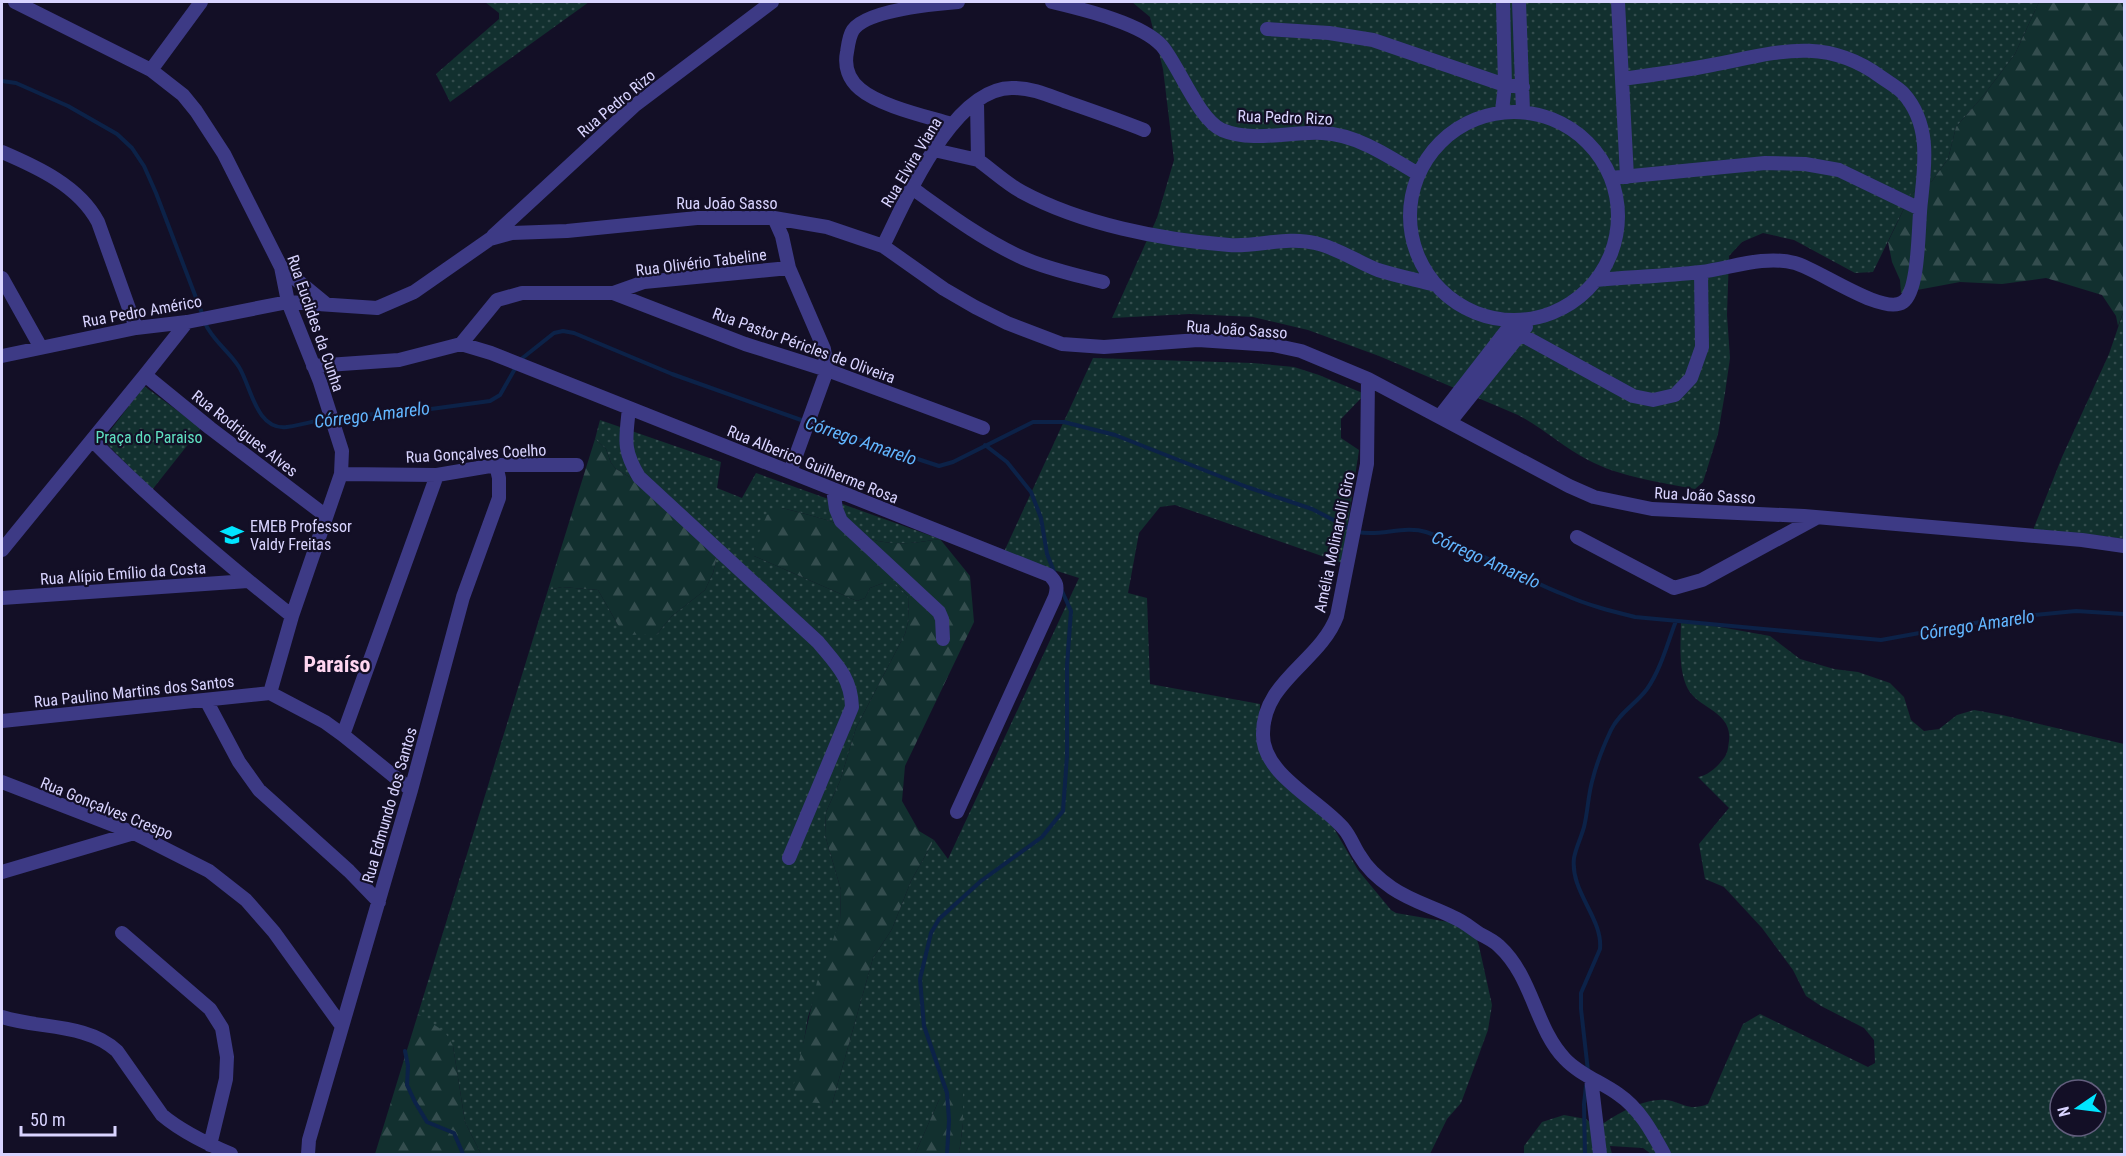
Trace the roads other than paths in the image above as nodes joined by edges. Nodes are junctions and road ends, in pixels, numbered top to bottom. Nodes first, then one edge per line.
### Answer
1 (15, 2) edge
2 (201, 2) edge
3 (772, 2) edge
4 (958, 2) edge
5 (1053, 2) edge
6 (1503, 2) edge
7 (1519, 2) edge
8 (1618, 2) edge
9 (1267, 29) dead end
10 (151, 70) junction
11 (1622, 79) junction
12 (1505, 85) junction
13 (1523, 87) junction
14 (977, 102) junction
15 (1502, 111) junction
16 (1523, 111) junction
17 (951, 124) junction
18 (1144, 130) dead end
19 (934, 150) junction
20 (2, 152) edge
21 (978, 160) junction
22 (1418, 174) junction
23 (1627, 177) junction
24 (1611, 178) junction
25 (912, 188) junction
26 (1920, 209) junction
27 (774, 218) junction
28 (490, 239) junction
29 (883, 246) junction
30 (281, 267) junction
31 (789, 268) junction
32 (1701, 272) junction
33 (2, 278) edge
34 (1596, 280) junction
35 (1103, 282) dead end
36 (1436, 285) junction
37 (613, 293) junction
38 (288, 302) junction
39 (326, 304) junction
40 (198, 319) junction
41 (136, 328) junction
42 (1514, 328) junction
43 (461, 344) junction
44 (40, 346) junction
45 (2, 356) edge
46 (313, 366) junction
47 (827, 370) junction
48 (145, 375) junction
49 (1368, 379) junction
50 (629, 408) junction
51 (1445, 419) junction
52 (983, 428) dead end
53 (92, 440) junction
54 (496, 465) junction
55 (577, 465) dead end
56 (790, 472) junction
57 (341, 474) junction
58 (437, 475) junction
59 (833, 489) junction
60 (326, 516) junction
61 (1816, 518) junction
62 (1577, 537) dead end
63 (2124, 546) edge
64 (2, 550) edge
65 (248, 581) junction
66 (2, 598) edge
67 (292, 616) junction
68 (943, 639) dead end
69 (270, 693) junction
70 (206, 700) junction
71 (2, 721) edge
72 (343, 735) junction
73 (2, 782) edge
74 (411, 790) junction
75 (957, 812) dead end
76 (134, 833) junction
77 (789, 858) dead end
78 (2, 872) edge
79 (379, 902) junction
80 (122, 933) dead end
81 (2, 1017) edge
82 (341, 1025) junction
83 (1591, 1078) junction
84 (210, 1145) junction
85 (231, 1155) edge
86 (308, 1155) edge
87 (1600, 1155) edge
88 (1664, 1155) edge

1 - 10 street, Rua Euclides da Cunha
2 - 10 street
3 - 28 street, Rua Pedro Rizo
4 - 17 street
5 - 22 street, Rua Pedro Rizo
6 - 12 street
7 - 13 street
8 - 11 street
9 - 12 street
10 - 30 street, Rua Euclides da Cunha
11 - 23 street
11 - 26 street
12 - 13 street
12 - 15 street
13 - 16 street
14 - 17 street, Rua Elvira Viana
14 - 18 street, Rua Elvira Viana
14 - 21 street
15 - 16 street
15 - 22 street
16 - 24 street
17 - 19 street, Rua Elvira Viana
19 - 21 street
19 - 25 street, Rua Elvira Viana
20 - 41 street
21 - 36 street
22 - 36 street
23 - 24 street
23 - 26 street
24 - 34 street
25 - 29 street, Rua Elvira Viana
25 - 35 street
26 - 32 street
27 - 28 street, Rua João Sasso
27 - 29 street, Rua João Sasso
27 - 31 street
28 - 39 street, Rua João Sasso
29 - 49 street, Rua João Sasso
30 - 38 street, Rua Euclides da Cunha
30 - 39 street
31 - 37 street, Rua Olivério Tabeline
31 - 47 street
32 - 34 street
32 - 42 street
33 - 44 street
34 - 42 street
36 - 42 street
37 - 43 street, Rua Olivério Tabeline
37 - 47 street, Rua Pastor Péricles de Oliveira
38 - 39 street, Rua João Sasso
38 - 40 street, Rua Pedro Américo
38 - 46 street, Rua Euclides da Cunha
40 - 41 street, Rua Pedro Américo
40 - 48 street
41 - 44 street, Rua Pedro Américo
42 - 51 street
43 - 46 street
43 - 50 street, Rua Alberico Guilherme Rosa
44 - 45 street, Rua Pedro Américo
46 - 57 street, Rua Euclides da Cunha
47 - 52 street, Rua Pastor Péricles de Oliveira
47 - 56 street
48 - 53 street
48 - 60 street, Rua Rodrigues Alves
49 - 51 street, Rua João Sasso
49 - 83 street, Amélia Molinarolli Giro
50 - 56 street, Rua Alberico Guilherme Rosa
50 - 77 street
51 - 61 street, Rua João Sasso
53 - 64 street
53 - 65 street
54 - 55 street, Rua Gonçalves Coelho
54 - 58 street, Rua Gonçalves Coelho
54 - 74 street, Rua Edmundo dos Santos
56 - 59 street, Rua Alberico Guilherme Rosa
57 - 58 street, Rua Gonçalves Coelho
57 - 60 street, Rua Euclides da Cunha
58 - 72 street
59 - 68 street
59 - 75 street, Rua Alberico Guilherme Rosa
60 - 67 street, Rua Euclides da Cunha
61 - 62 street
61 - 63 street, Rua João Sasso
65 - 66 street, Rua Alípio Emílio da Costa
65 - 67 street
67 - 69 street, Rua Euclides da Cunha
69 - 70 street, Rua Paulino Martins dos Santos
69 - 72 street
70 - 71 street, Rua Paulino Martins dos Santos
70 - 79 street
72 - 74 street
73 - 76 street, Rua Gonçalves Crespo
74 - 79 street, Rua Edmundo dos Santos
76 - 78 street
76 - 82 street, Rua Gonçalves Crespo
79 - 82 street, Rua Edmundo dos Santos
80 - 84 street
81 - 84 street
82 - 86 street, Rua Edmundo dos Santos
83 - 87 street
83 - 88 street, Amélia Molinarolli Giro
84 - 85 street

